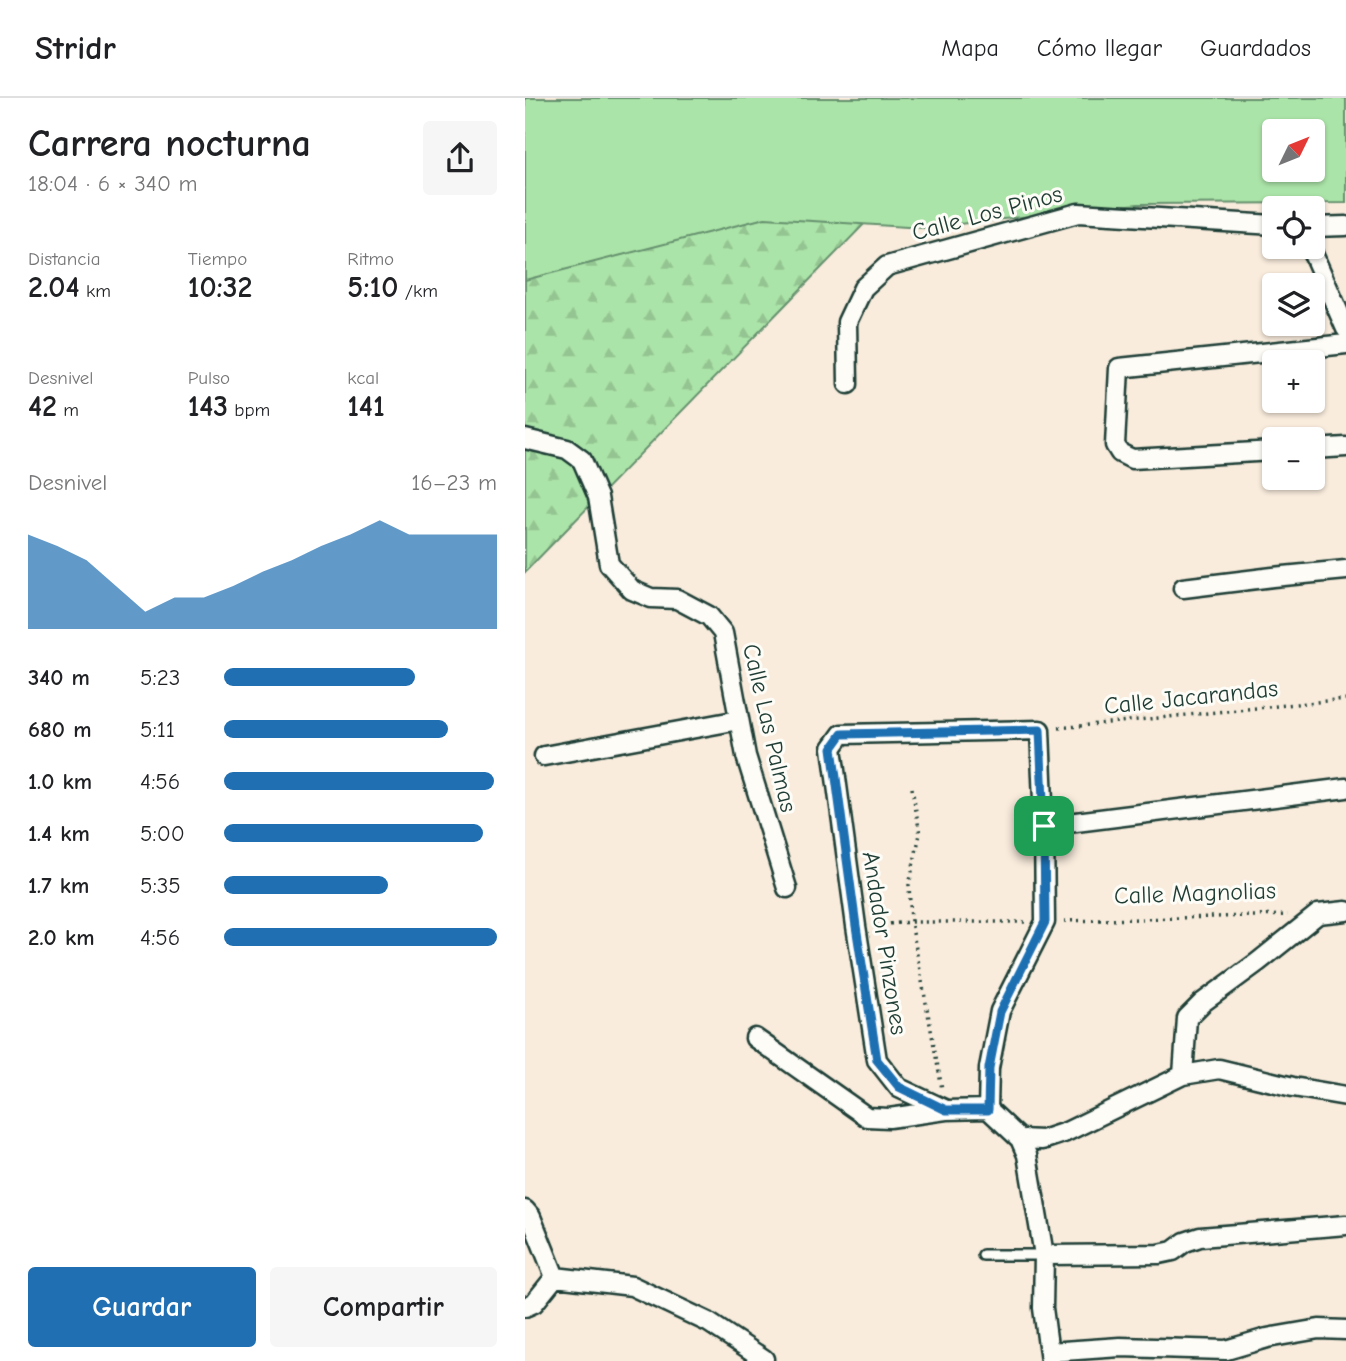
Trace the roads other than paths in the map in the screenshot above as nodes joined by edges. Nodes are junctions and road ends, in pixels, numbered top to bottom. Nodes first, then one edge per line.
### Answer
1 (1262, 224) edge
2 (1346, 226) edge
3 (1325, 227) edge
4 (1315, 259) edge
5 (1346, 329) edge
6 (1346, 344) edge
7 (848, 384) dead end
8 (525, 439) edge
9 (1346, 447) edge
10 (1325, 448) edge
11 (1262, 452) edge
12 (1346, 570) edge
13 (1183, 589) dead end
14 (739, 720) junction
15 (544, 756) dead end
16 (1346, 788) edge
17 (1044, 826) junction
18 (787, 888) dead end
19 (1346, 911) edge
20 (755, 1038) dead end
21 (1183, 1075) junction
22 (1346, 1096) edge
23 (946, 1110) junction
24 (988, 1110) junction
25 (1020, 1139) junction
26 (525, 1210) edge
27 (1346, 1225) edge
28 (983, 1255) dead end
29 (1044, 1255) junction
30 (555, 1277) junction
31 (525, 1307) edge
32 (1346, 1330) edge
33 (1049, 1356) edge
34 (764, 1359) dead end

1 - 7 street, Calle Los Pinos
2 - 3 street
4 - 5 street
6 - 11 street
8 - 14 street, Calle Las Palmas
9 - 10 street
12 - 13 street
14 - 15 street
14 - 18 street, Calle Las Palmas
16 - 17 street
17 - 23 street, Andador Pinzones
17 - 24 street
19 - 21 street
20 - 23 street
21 - 22 street
21 - 25 street
23 - 24 street, Andador Pinzones
24 - 25 street
25 - 29 street
26 - 30 street
27 - 29 street
28 - 29 lane
29 - 33 street
30 - 31 street
30 - 34 street
32 - 33 street

